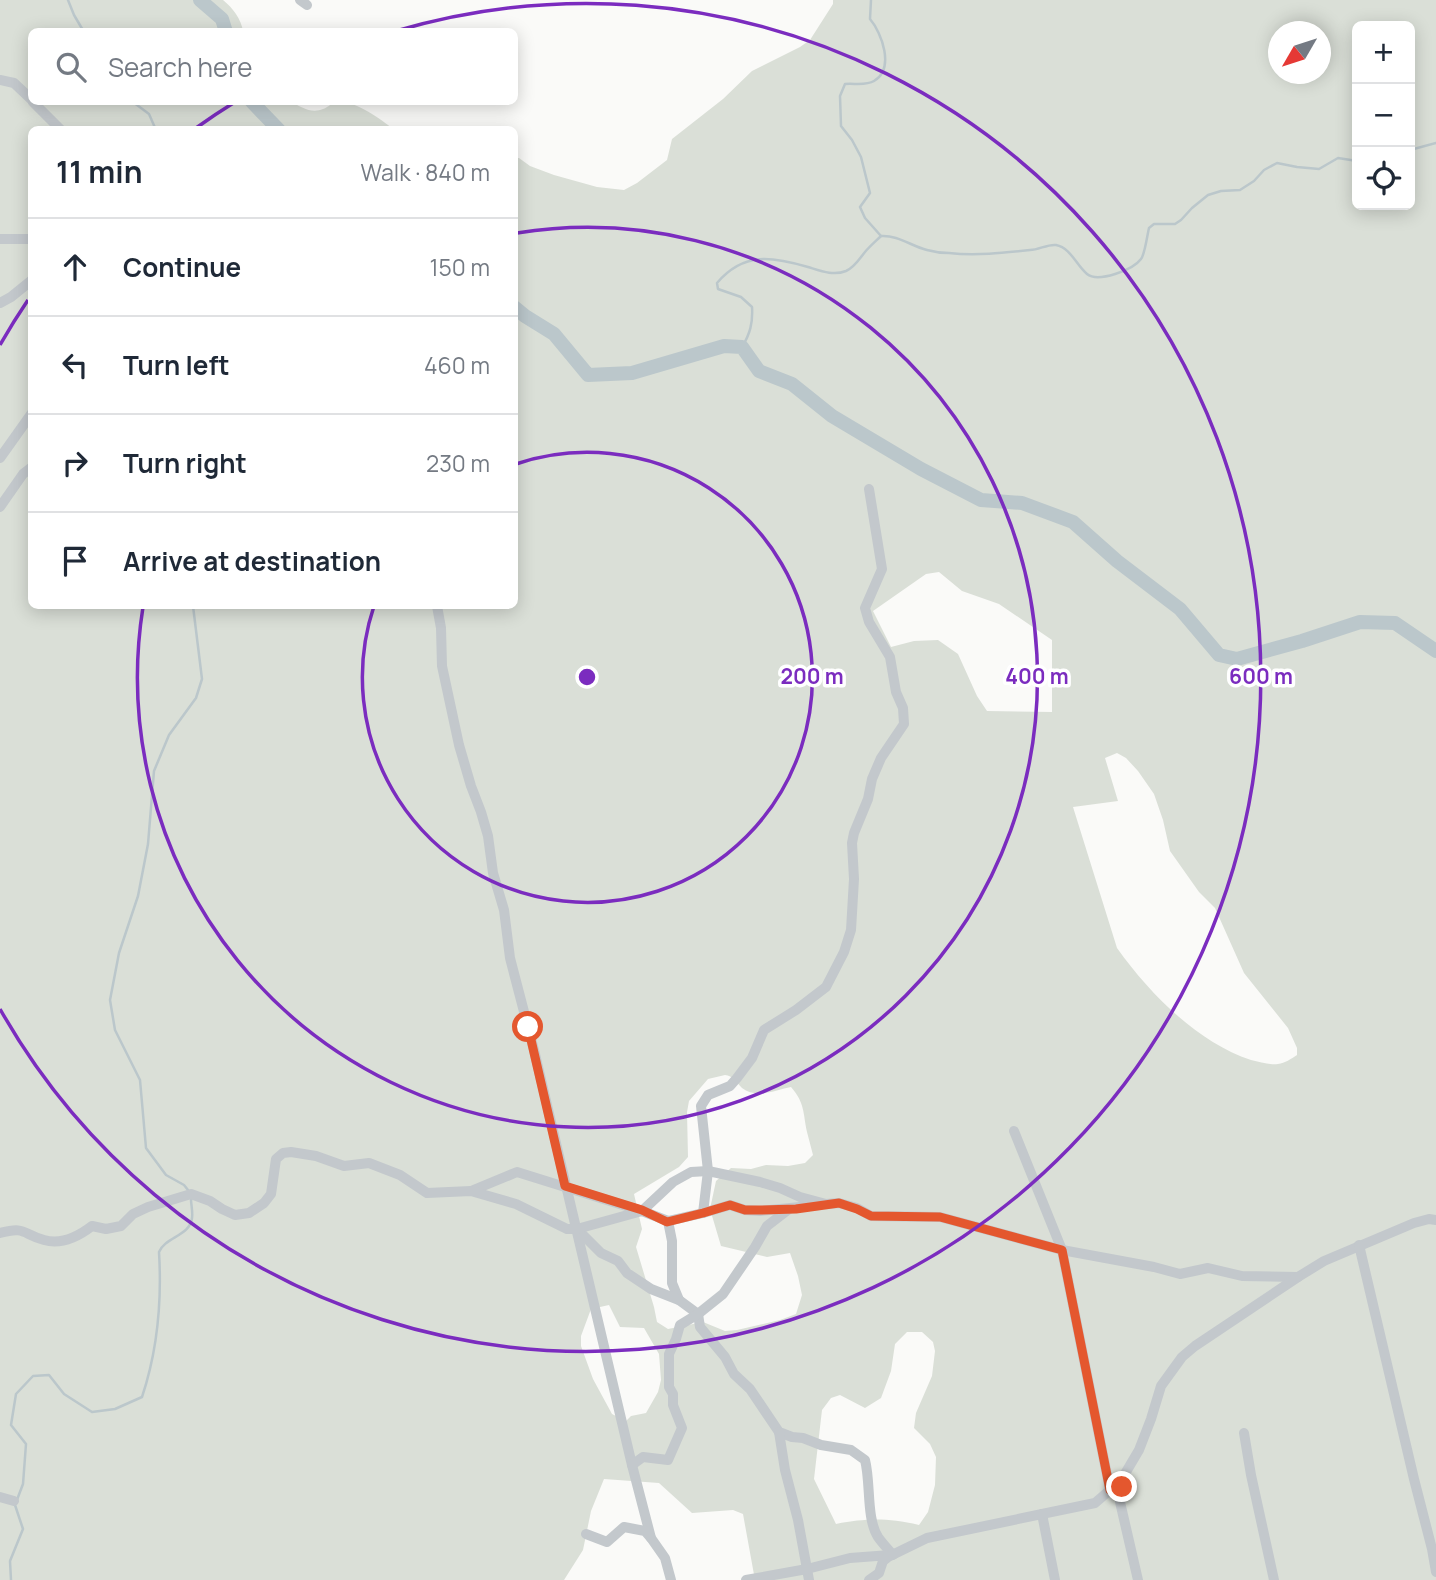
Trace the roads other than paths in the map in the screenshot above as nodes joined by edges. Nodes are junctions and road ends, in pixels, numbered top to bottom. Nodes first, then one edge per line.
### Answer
1 (0, 80) edge
2 (28, 97) edge
3 (36, 105) edge
4 (57, 126) edge
5 (0, 239) edge
6 (28, 239) edge
7 (28, 283) edge
8 (0, 303) edge
9 (28, 419) edge
10 (0, 458) edge
11 (28, 470) edge
12 (869, 489) dead end
13 (0, 507) edge
14 (438, 609) edge
15 (1014, 1131) dead end
16 (708, 1171) junction
17 (565, 1186) junction
18 (471, 1191) junction
19 (826, 1204) junction
20 (789, 1209) junction
21 (642, 1210) junction
22 (703, 1213) junction
23 (1436, 1220) edge
24 (667, 1222) junction
25 (576, 1229) junction
26 (0, 1233) edge
27 (1359, 1245) junction
28 (1062, 1250) junction
29 (1298, 1277) junction
30 (679, 1300) junction
31 (698, 1314) junction
32 (779, 1432) junction
33 (1244, 1433) dead end
34 (632, 1465) junction
35 (1122, 1487) junction
36 (1110, 1490) junction
37 (0, 1497) edge
38 (15, 1502) dead end
39 (1042, 1514) junction
40 (586, 1534) dead end
41 (652, 1538) junction
42 (893, 1555) junction
43 (1436, 1572) edge
44 (808, 1575) edge
45 (671, 1580) edge
46 (746, 1580) edge
47 (869, 1580) edge
48 (1055, 1580) edge
49 (1138, 1580) edge
50 (1274, 1580) edge

1 - 2 street
3 - 4 street
5 - 6 street
7 - 8 street
9 - 10 street
11 - 13 street
12 - 16 street
14 - 17 street
15 - 28 street
16 - 19 street
16 - 21 street
16 - 22 street
17 - 18 street
17 - 21 street
17 - 25 street
18 - 25 street
18 - 26 street
19 - 20 street
19 - 28 street
20 - 22 street
20 - 31 street
21 - 24 street
21 - 25 street
22 - 24 street
23 - 27 street
24 - 30 street
25 - 30 street
25 - 34 street
27 - 29 street
27 - 43 street
28 - 29 street
28 - 36 street
29 - 35 street
30 - 31 street
31 - 32 street
31 - 34 street
32 - 42 street
32 - 44 street
33 - 50 street
34 - 41 street
35 - 36 street
35 - 49 street
36 - 39 street
37 - 38 street
39 - 42 street
39 - 48 street
40 - 41 street
41 - 45 street
42 - 44 street
42 - 47 street
44 - 46 street

